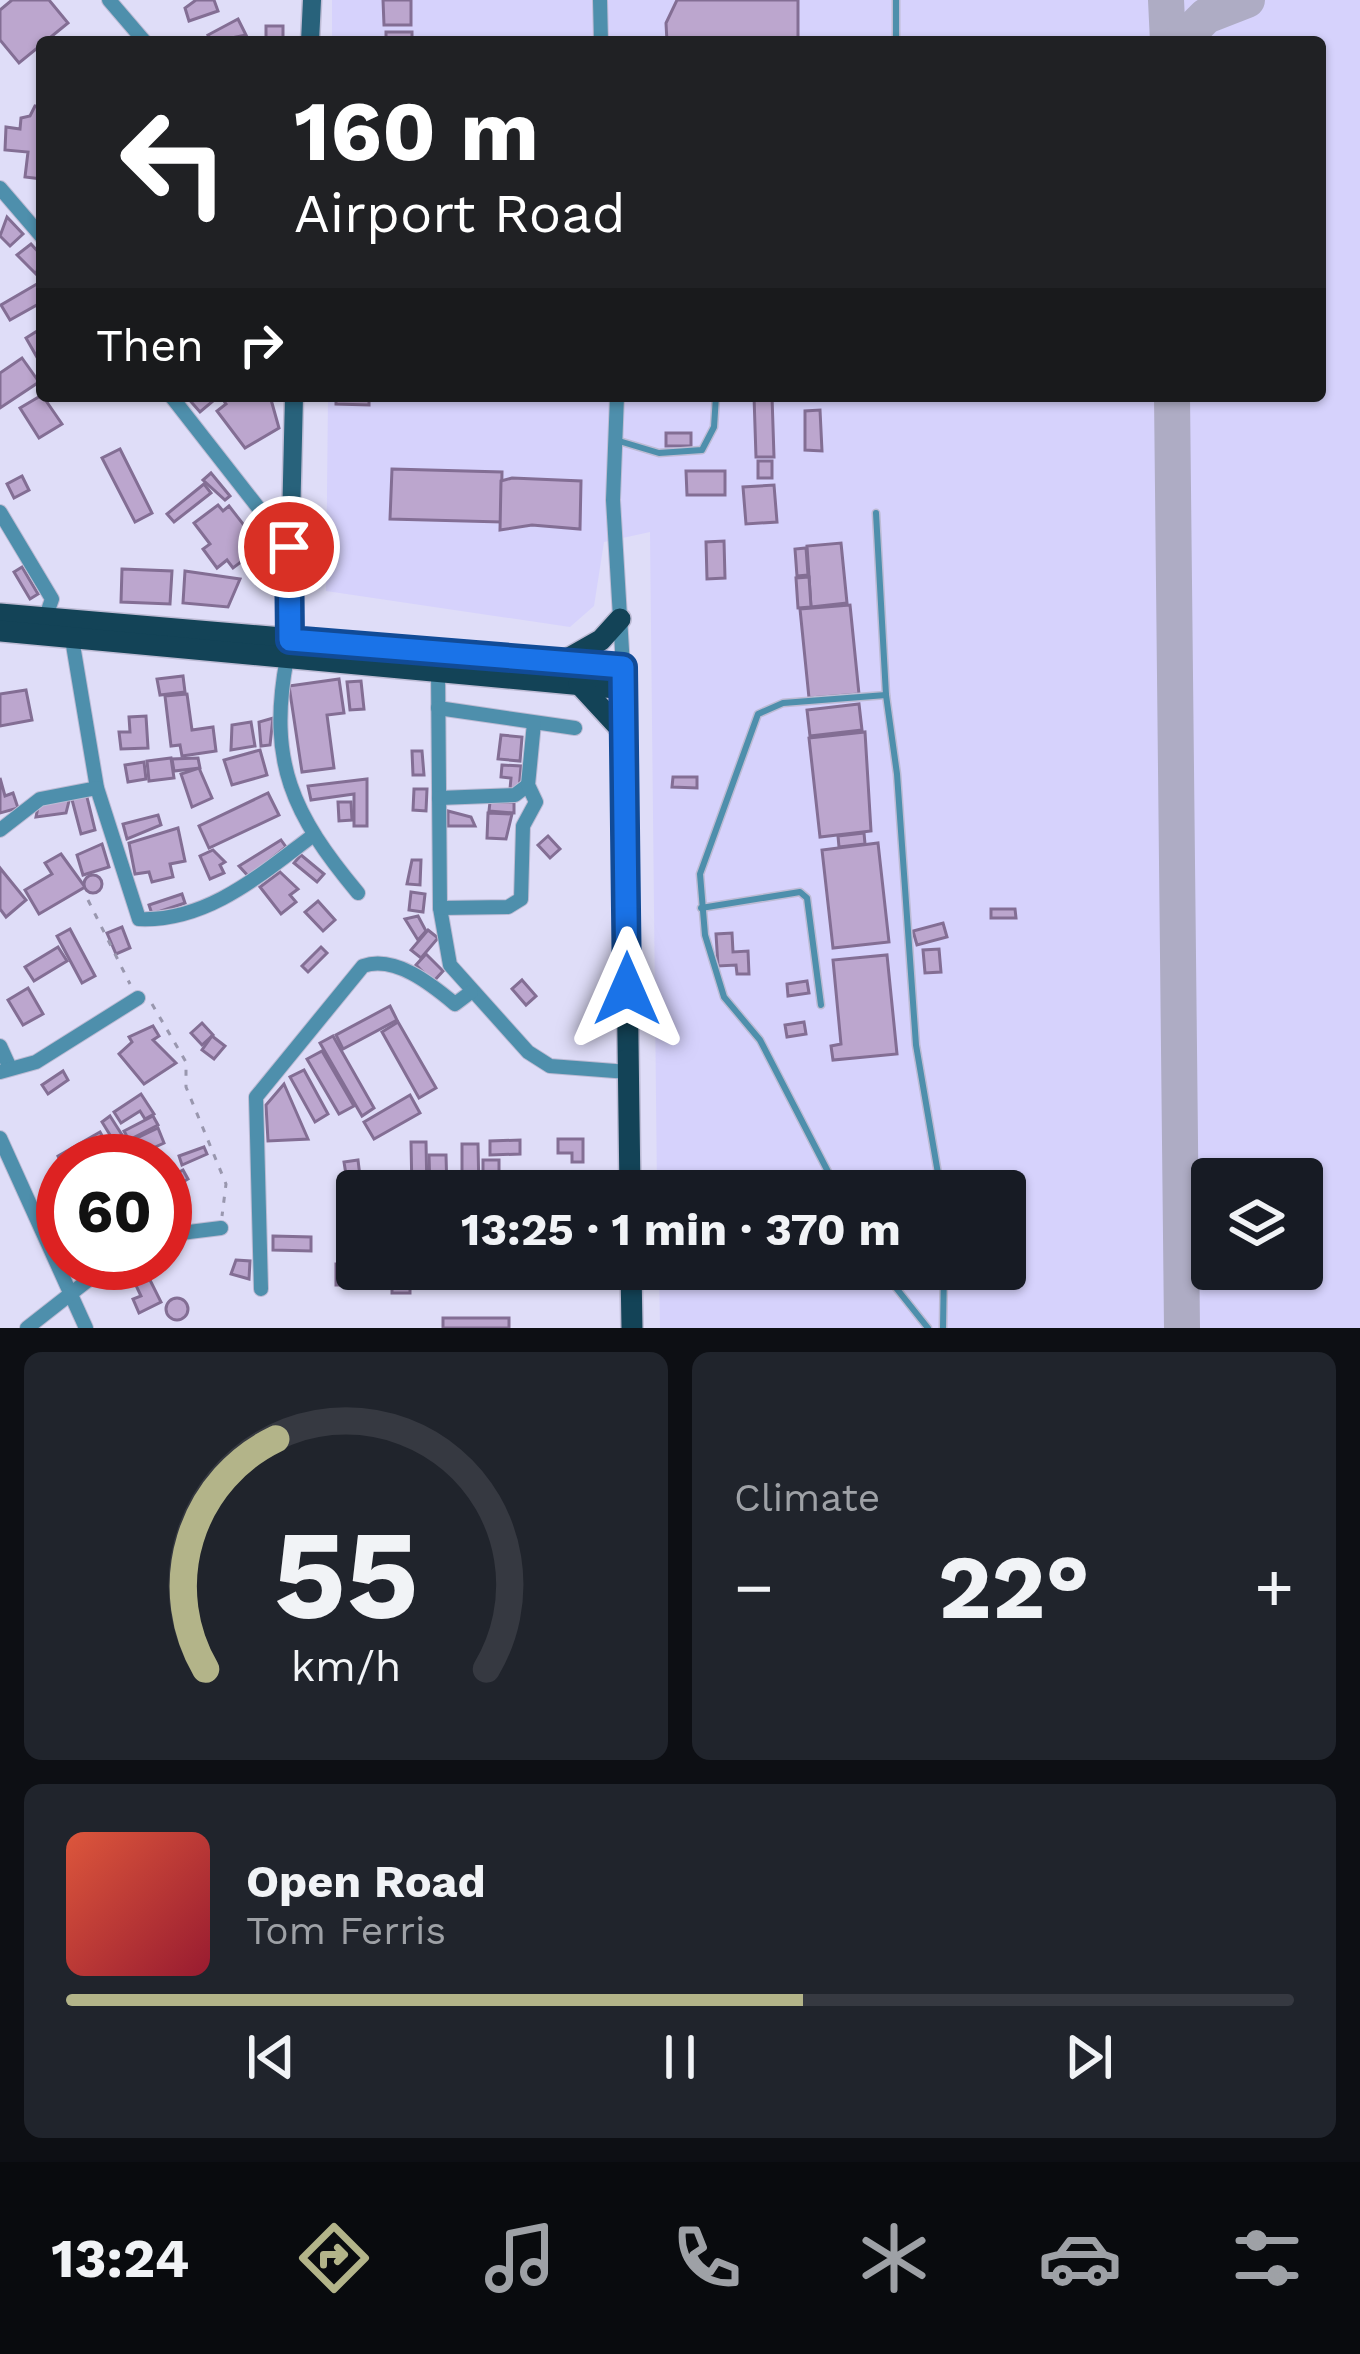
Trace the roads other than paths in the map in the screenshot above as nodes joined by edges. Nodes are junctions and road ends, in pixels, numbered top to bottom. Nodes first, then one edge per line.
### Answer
1 (109, 0) edge
2 (312, 0) edge
3 (600, 0) edge
4 (896, 0) edge
5 (140, 36) edge
6 (310, 36) edge
7 (602, 36) edge
8 (896, 36) edge
9 (0, 188) edge
10 (36, 230) edge
11 (176, 402) edge
12 (294, 402) edge
13 (617, 402) edge
14 (716, 402) edge
15 (619, 441) junction
16 (0, 512) edge
17 (876, 513) dead end
18 (289, 547) junction
19 (0, 614) edge
20 (46, 619) junction
21 (620, 619) junction
22 (0, 631) edge
23 (72, 640) junction
24 (288, 649) junction
25 (561, 663) junction
26 (438, 669) junction
27 (625, 678) junction
28 (579, 683) junction
29 (886, 694) junction
30 (438, 708) junction
31 (535, 723) junction
32 (575, 728) dead end
33 (626, 735) junction
34 (528, 785) junction
35 (97, 788) junction
36 (439, 798) junction
37 (0, 830) edge
38 (311, 837) junction
39 (358, 893) dead end
40 (440, 908) junction
41 (700, 908) junction
42 (471, 992) junction
43 (138, 998) road end
44 (821, 1005) dead end
45 (0, 1046) edge
46 (5, 1070) edge
47 (628, 1072) junction
48 (0, 1138) edge
49 (630, 1170) edge
50 (827, 1170) edge
51 (937, 1170) edge
52 (36, 1214) edge
53 (221, 1228) road end
54 (192, 1232) edge
55 (261, 1289) dead end
56 (72, 1290) joint
57 (631, 1290) edge
58 (897, 1290) edge
59 (944, 1290) edge
60 (27, 1328) edge
61 (86, 1328) edge
62 (632, 1328) edge
63 (928, 1328) edge
64 (943, 1328) edge

1 - 5 street
2 - 6 street
3 - 7 street
4 - 8 lane
9 - 10 street
11 - 18 street
12 - 18 street
13 - 15 street
14 - 15 lane
15 - 21 street
16 - 20 street
17 - 29 lane
18 - 24 street
19 - 20 main road
20 - 24 main road
21 - 25 main road
21 - 27 street
22 - 23 main road
23 - 24 main road
23 - 35 street
24 - 25 main road
24 - 26 main road
24 - 38 street
25 - 27 main road
26 - 28 main road
26 - 30 street
27 - 28 main road
27 - 33 main road
28 - 33 main road
29 - 41 lane
29 - 51 lane
30 - 31 street
30 - 36 street
31 - 32 street
31 - 34 street
33 - 47 main road
34 - 36 street
34 - 40 street
35 - 37 street
35 - 38 street
36 - 40 street
38 - 39 street
40 - 42 street
41 - 44 lane
41 - 50 lane
42 - 47 street
42 - 55 street
43 - 46 street
45 - 46 street
47 - 49 main road
48 - 52 street
53 - 54 street
56 - 60 street
56 - 61 street
57 - 62 main road
58 - 63 lane
59 - 64 lane

